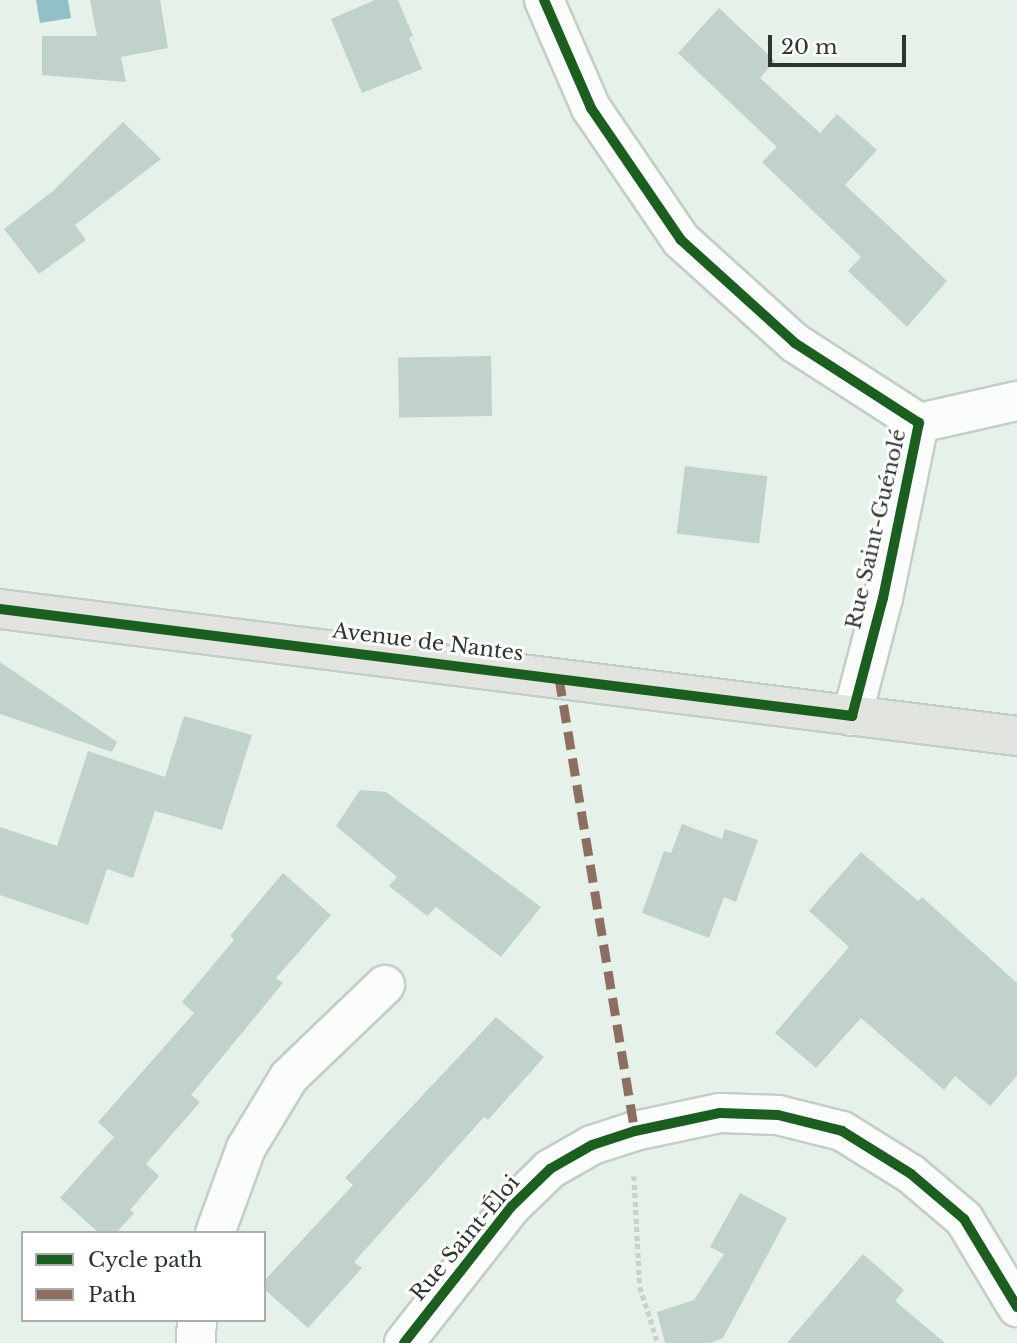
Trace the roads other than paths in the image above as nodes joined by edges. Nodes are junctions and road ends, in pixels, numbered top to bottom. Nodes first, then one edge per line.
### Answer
1 (544, 0) edge
2 (1017, 401) edge
3 (919, 423) junction
4 (0, 609) edge
5 (852, 716) junction
6 (1017, 736) edge
7 (386, 985) dead end
8 (216, 1231) edge
9 (1017, 1307) edge
10 (197, 1322) edge
11 (196, 1343) edge
12 (404, 1343) edge

1 - 3 street, Rue Saint-Guénolé
2 - 3 street
3 - 5 street, Rue Saint-Guénolé
4 - 5 main road, Avenue de Nantes
5 - 6 main road, Avenue de Nantes
7 - 8 street
9 - 12 street, Rue Saint-Éloi
10 - 11 street

